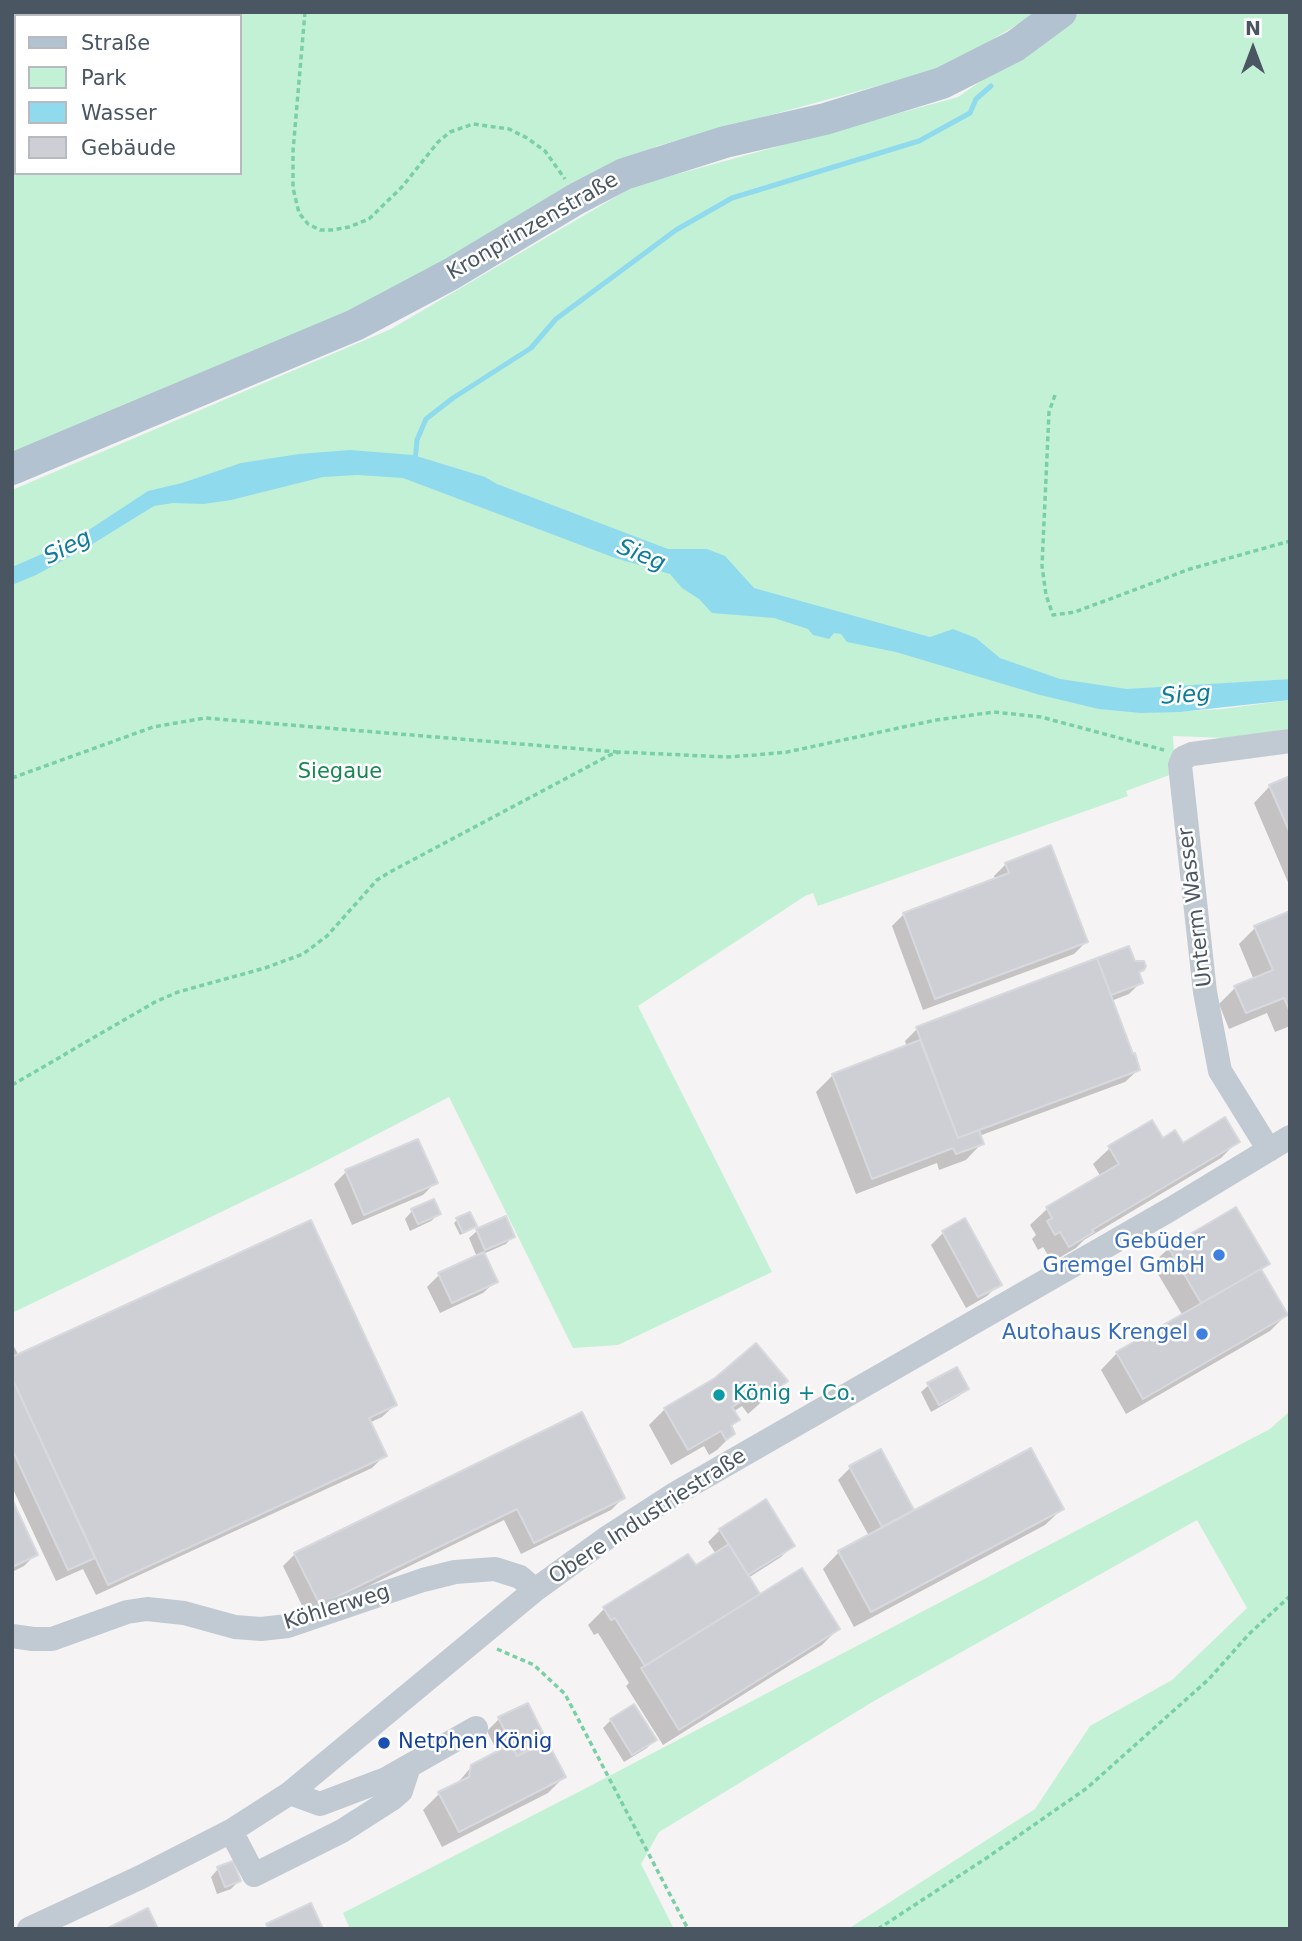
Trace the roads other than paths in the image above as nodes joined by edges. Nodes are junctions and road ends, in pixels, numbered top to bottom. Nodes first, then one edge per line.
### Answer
1 (1060, 12) edge
2 (12, 469) edge
3 (1290, 740) edge
4 (1290, 1137) edge
5 (1269, 1150) junction
6 (535, 1590) junction
7 (12, 1636) edge
8 (476, 1728) dead end
9 (409, 1766) junction
10 (290, 1793) junction
11 (231, 1831) junction
12 (29, 1929) edge

1 - 2 main road, Kronprinzenstraße
3 - 5 street, Unterm Wasser
4 - 5 street, Obere Industriestraße
5 - 6 street, Obere Industriestraße
6 - 7 street, Köhlerweg
6 - 10 street, Obere Industriestraße
8 - 9 street
9 - 10 street
9 - 11 street
10 - 11 street, Obere Industriestraße
11 - 12 street, Obere Industriestraße

